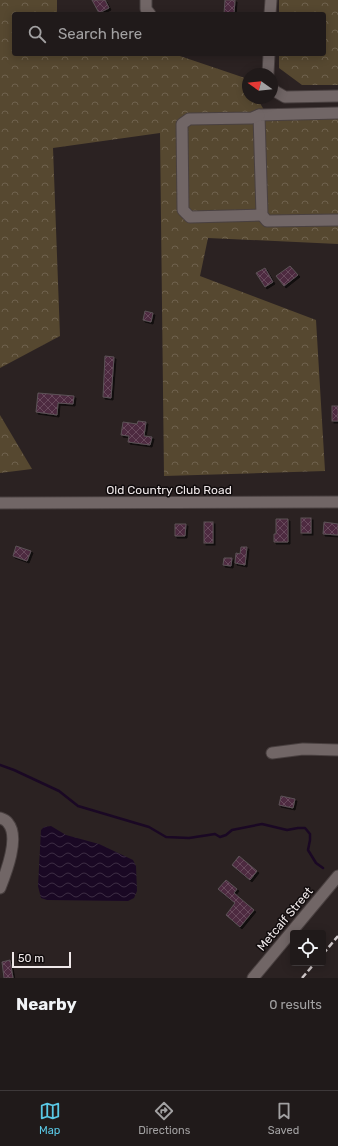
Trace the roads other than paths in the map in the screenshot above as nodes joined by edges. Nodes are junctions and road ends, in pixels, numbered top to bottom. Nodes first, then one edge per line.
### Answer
1 (146, 0) edge
2 (271, 0) edge
3 (148, 12) edge
4 (270, 12) edge
5 (269, 56) edge
6 (268, 68) edge
7 (278, 93) edge
8 (338, 96) edge
9 (338, 113) edge
10 (259, 115) junction
11 (262, 215) junction
12 (338, 220) edge
13 (338, 502) edge
14 (0, 503) edge
15 (338, 750) edge
16 (272, 753) dead end
17 (0, 818) edge
18 (338, 876) edge
19 (0, 888) edge
20 (252, 978) edge

1 - 3 street
2 - 4 street
5 - 6 street
7 - 8 street
9 - 10 street
10 - 11 street
10 - 11 street
11 - 12 street
13 - 14 street, Old Country Club Road
15 - 16 street
17 - 19 street
18 - 20 street, Metcalf Street

